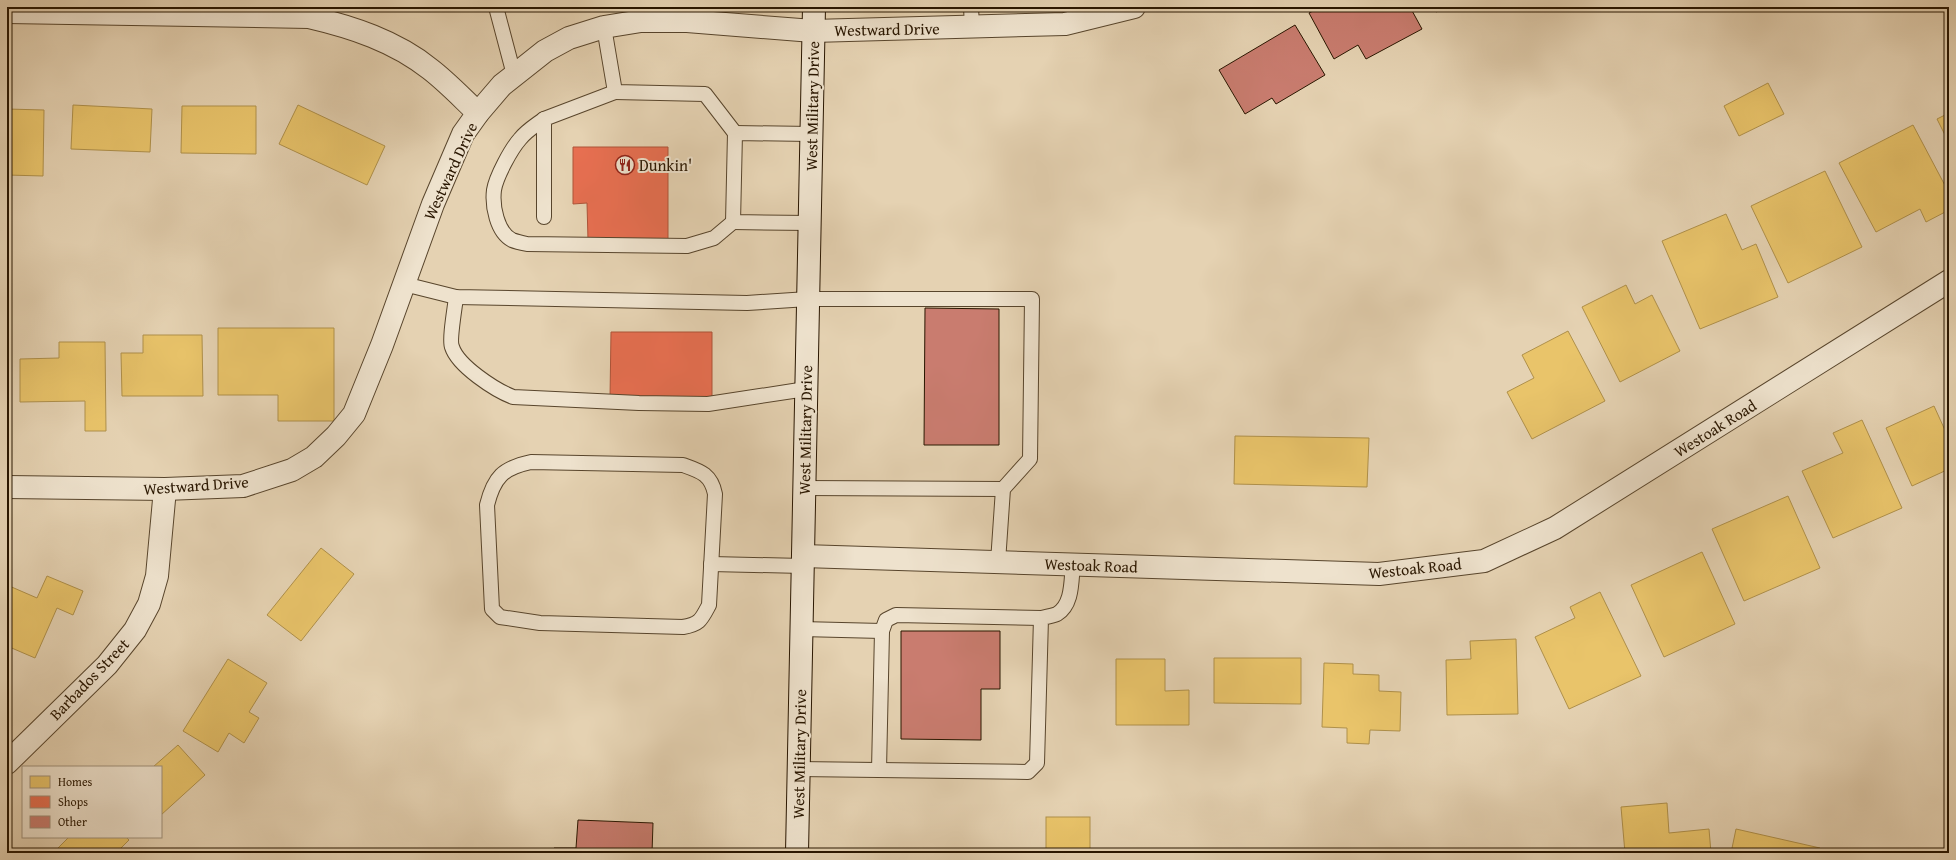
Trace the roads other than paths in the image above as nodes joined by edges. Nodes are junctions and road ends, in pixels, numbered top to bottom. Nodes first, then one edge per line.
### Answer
1 (496, 7) edge
2 (814, 7) edge
3 (1134, 7) edge
4 (7, 12) edge
5 (687, 14) edge
6 (971, 17) edge
7 (604, 27) junction
8 (813, 31) junction
9 (514, 75) junction
10 (615, 92) junction
11 (478, 113) junction
12 (544, 119) junction
13 (735, 133) junction
14 (811, 134) junction
15 (544, 217) dead end
16 (733, 222) junction
17 (809, 223) junction
18 (1949, 281) edge
19 (404, 284) junction
20 (456, 297) junction
21 (808, 299) junction
22 (806, 389) junction
23 (7, 487) edge
24 (804, 488) junction
25 (165, 489) junction
26 (1003, 489) junction
27 (803, 561) junction
28 (998, 562) junction
29 (711, 564) junction
30 (1073, 564) junction
31 (1041, 618) junction
32 (801, 629) junction
33 (882, 631) junction
34 (7, 763) edge
35 (798, 769) junction
36 (879, 770) junction
37 (797, 853) edge

1 - 9 lane
2 - 8 street, West Military Drive
3 - 6 street, Westward Drive
4 - 11 street
5 - 7 street, Westward Drive
5 - 8 street, Westward Drive
6 - 8 street, Westward Drive
7 - 9 street, Westward Drive
7 - 10 lane
8 - 14 street, West Military Drive
9 - 11 street, Westward Drive
10 - 12 lane
10 - 13 lane
11 - 19 street, Westward Drive
12 - 15 lane
12 - 16 lane
13 - 14 lane
13 - 16 lane
14 - 17 street, West Military Drive
16 - 17 lane
17 - 21 street, West Military Drive
18 - 30 street, Westoak Road
19 - 20 lane
19 - 25 street, Westward Drive
20 - 21 lane
20 - 22 lane
21 - 22 street, West Military Drive
21 - 26 lane
22 - 24 street, West Military Drive
23 - 25 street, Westward Drive
24 - 26 lane
24 - 27 street, West Military Drive
25 - 34 street, Barbados Street
26 - 28 lane
27 - 28 street, Westoak Road
27 - 29 lane
27 - 32 street, West Military Drive
28 - 30 street, Westoak Road
29 - 29 lane
30 - 31 lane
31 - 33 lane
31 - 36 lane
32 - 33 lane
32 - 35 street, West Military Drive
33 - 36 lane
35 - 36 lane
35 - 37 street, West Military Drive

